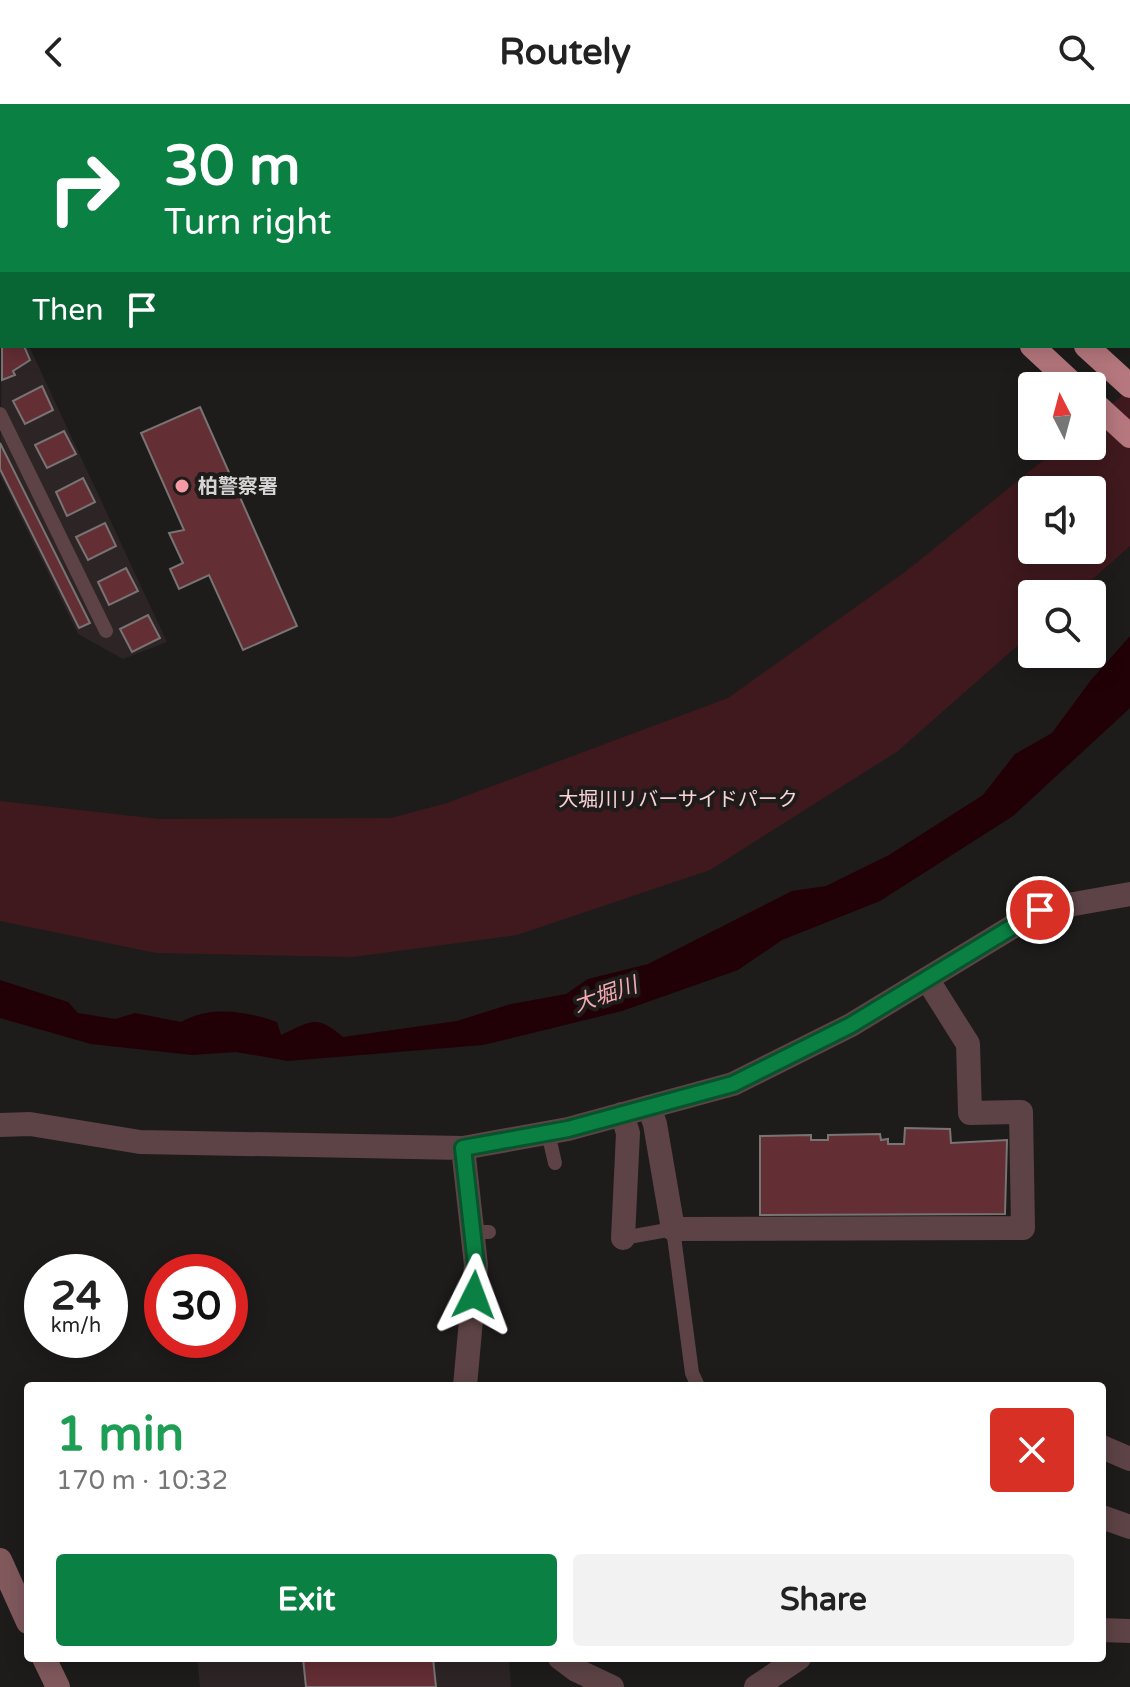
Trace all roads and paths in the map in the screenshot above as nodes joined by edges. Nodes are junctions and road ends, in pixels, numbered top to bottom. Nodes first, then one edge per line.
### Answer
1 (1034, 348) edge
2 (1088, 348) edge
3 (1060, 372) edge
4 (1130, 386) edge
5 (0, 414) edge
6 (1106, 414) edge
7 (1130, 436) edge
8 (106, 631) dead end
9 (1130, 894) edge
10 (927, 979) junction
11 (649, 1107) junction
12 (622, 1114) junction
13 (0, 1125) edge
14 (548, 1133) junction
15 (463, 1148) junction
16 (555, 1163) dead end
17 (673, 1229) junction
18 (623, 1238) joint
19 (465, 1382) edge
20 (696, 1382) edge
21 (1106, 1449) edge
22 (1130, 1459) edge
23 (1106, 1518) edge
24 (1130, 1527) edge
25 (0, 1560) edge
26 (19, 1580) edge
27 (24, 1603) edge
28 (1106, 1630) edge
29 (1130, 1631) edge
30 (46, 1662) edge
31 (565, 1662) edge
32 (793, 1662) edge
33 (58, 1687) edge
34 (612, 1687) edge
35 (756, 1687) edge

1 - 3 highway
2 - 4 highway
5 - 8 lane
6 - 7 highway
9 - 10 street
10 - 11 street
10 - 17 street
11 - 12 street
11 - 17 street
12 - 14 street
12 - 18 street
13 - 15 street
14 - 15 street
14 - 16 lane
15 - 19 street
17 - 18 lane
17 - 20 lane
21 - 22 street
23 - 24 street
25 - 26 street
26 - 27 street
28 - 29 street
30 - 33 street
31 - 34 street
32 - 35 street

